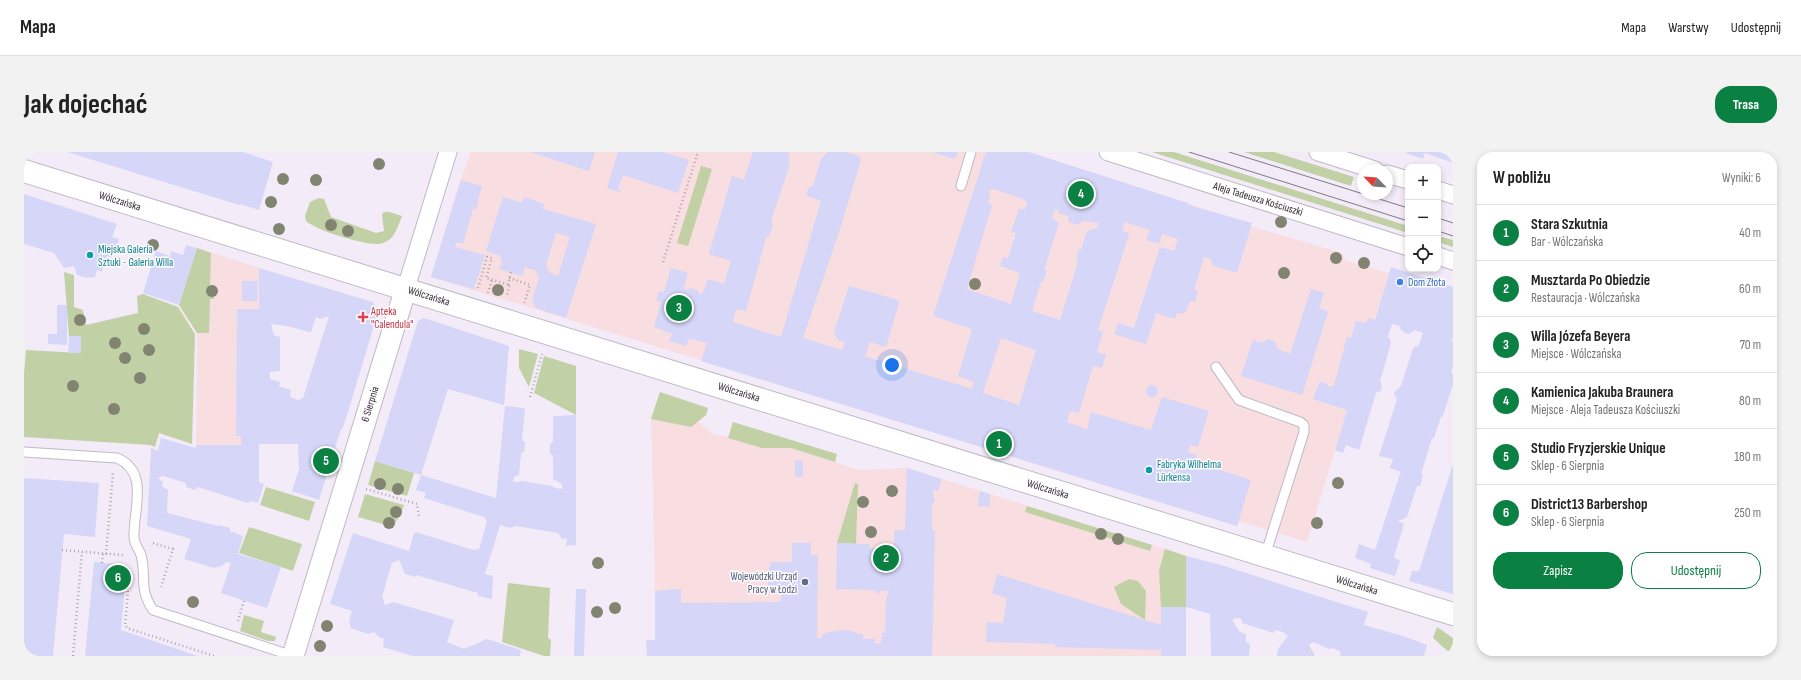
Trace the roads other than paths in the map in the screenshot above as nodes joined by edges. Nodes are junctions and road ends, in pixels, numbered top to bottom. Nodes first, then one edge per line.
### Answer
1 (448, 152) edge
2 (971, 152) edge
3 (1108, 152) edge
4 (1318, 152) edge
5 (1357, 164) edge
6 (24, 171) edge
7 (1393, 176) edge
8 (1405, 179) edge
9 (961, 186) dead end
10 (1441, 191) edge
11 (1453, 194) edge
12 (1405, 246) edge
13 (1441, 257) edge
14 (1453, 261) edge
15 (406, 288) junction
16 (1216, 367) dead end
17 (24, 452) edge
18 (1265, 556) junction
19 (1453, 614) edge
20 (293, 656) edge

1 - 15 street, 6 Sierpnia
2 - 9 lane
3 - 12 street, Aleja Tadeusza Kościuszki
4 - 5 street
6 - 15 main road, Wólczańska
7 - 8 street
10 - 11 street
13 - 14 street
15 - 18 main road, Wólczańska
15 - 20 street, 6 Sierpnia
16 - 18 lane
17 - 20 lane
18 - 19 main road, Wólczańska

